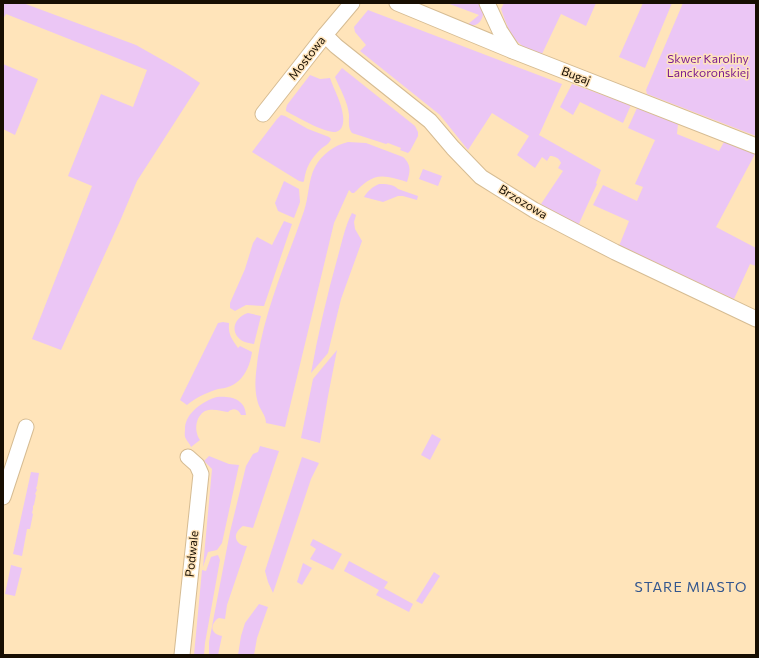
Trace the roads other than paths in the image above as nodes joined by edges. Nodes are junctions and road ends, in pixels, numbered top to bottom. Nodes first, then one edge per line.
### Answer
1 (352, 3) edge
2 (397, 3) edge
3 (487, 3) edge
4 (325, 35) junction
5 (513, 52) junction
6 (263, 114) dead end
7 (756, 146) edge
8 (756, 319) edge
9 (26, 427) dead end
10 (188, 457) dead end
11 (3, 497) edge
12 (182, 655) edge

1 - 4 street, Mostowa
2 - 5 street, Bugaj
3 - 5 street
4 - 6 street, Mostowa
4 - 8 street, Brzozowa
5 - 7 street, Bugaj
9 - 11 street
10 - 12 street, Podwale

